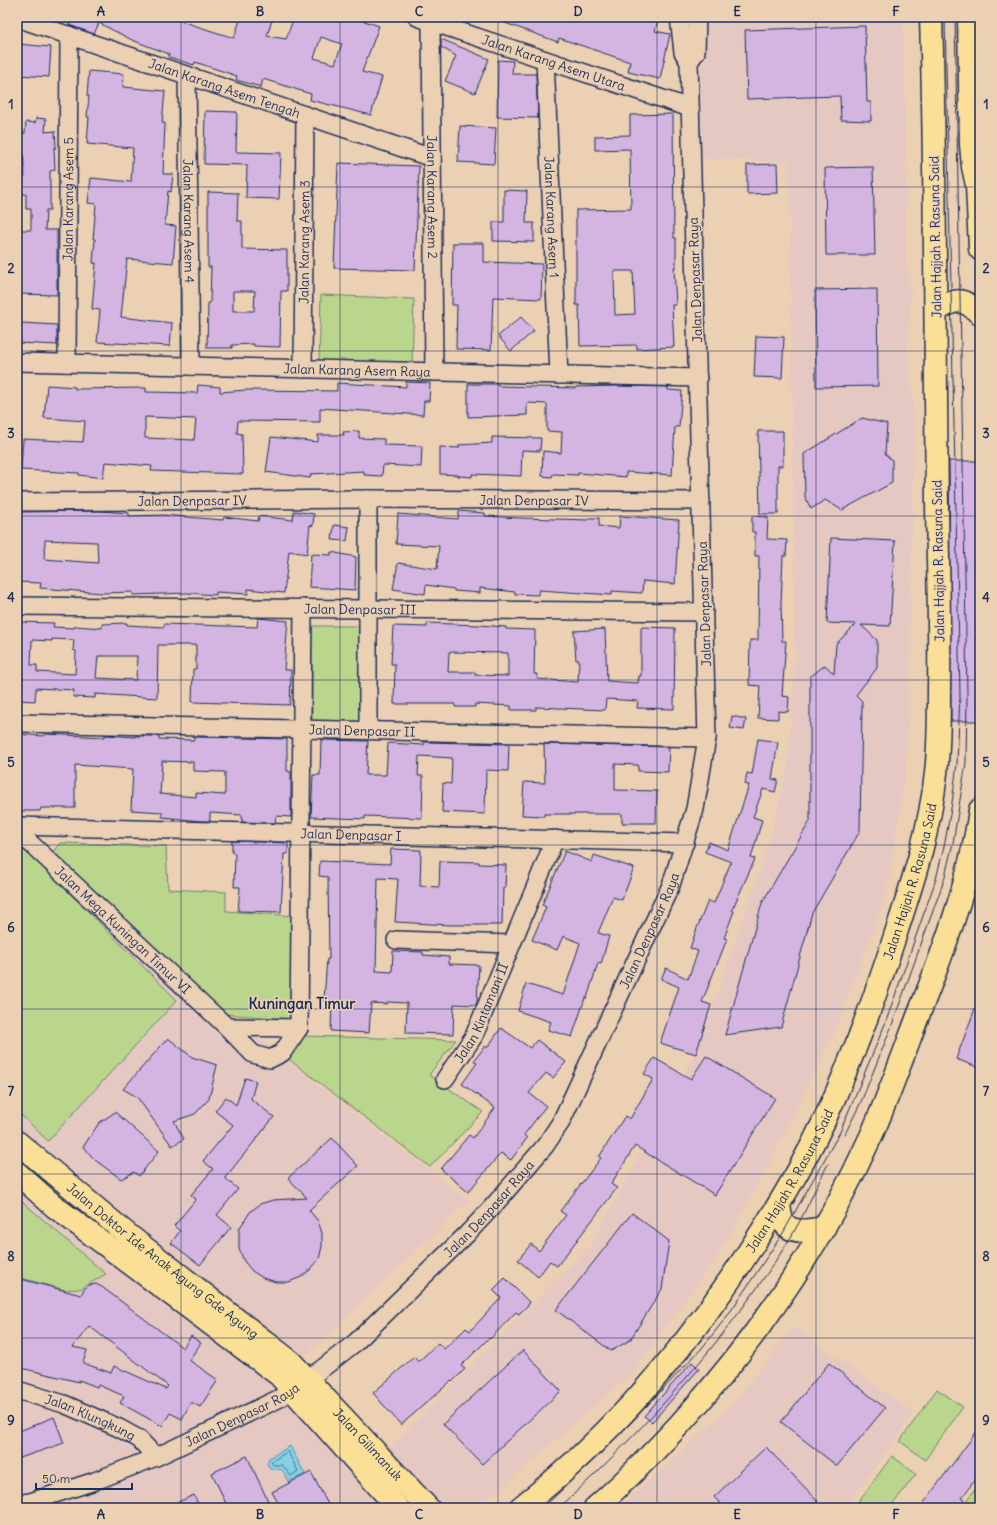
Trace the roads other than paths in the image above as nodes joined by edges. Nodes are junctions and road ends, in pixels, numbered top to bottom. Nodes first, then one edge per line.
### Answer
1 (679, 17) edge
2 (697, 17) edge
3 (920, 17) edge
4 (931, 17) edge
5 (969, 17) edge
6 (17, 18) edge
7 (424, 19) edge
8 (69, 35) junction
9 (545, 60) junction
10 (689, 62) junction
11 (187, 75) junction
12 (690, 108) junction
13 (305, 115) junction
14 (933, 134) junction
15 (432, 158) junction
16 (980, 210) edge
17 (980, 249) edge
18 (936, 311) junction
19 (980, 314) edge
20 (17, 362) edge
21 (67, 363) junction
22 (191, 366) junction
23 (303, 369) junction
24 (434, 372) junction
25 (559, 375) junction
26 (698, 378) junction
27 (368, 499) junction
28 (701, 501) junction
29 (17, 502) edge
30 (17, 606) edge
31 (303, 608) junction
32 (368, 609) junction
33 (704, 612) junction
34 (17, 723) edge
35 (302, 728) junction
36 (368, 729) junction
37 (707, 738) junction
38 (980, 810) edge
39 (17, 826) edge
40 (301, 833) junction
41 (555, 839) junction
42 (17, 840) edge
43 (685, 843) junction
44 (396, 940) dead end
45 (511, 944) junction
46 (227, 1027) junction
47 (299, 1028) junction
48 (445, 1078) dead end
49 (17, 1142) edge
50 (17, 1173) edge
51 (779, 1205) junction
52 (824, 1228) junction
53 (300, 1384) junction
54 (17, 1390) edge
55 (156, 1457) junction
56 (23, 1505) edge
57 (398, 1508) edge
58 (428, 1508) edge
59 (520, 1508) edge
60 (595, 1508) edge

1 - 10 street, Jalan Denpasar Raya
2 - 10 street, Jalan Denpasar Raya
3 - 14 main road, Jalan Hajjah R. Rasuna Said
4 - 14 main road, Jalan Hajjah R. Rasuna Said
5 - 16 main road
6 - 8 street, Jalan Karang Asem Tengah
7 - 9 street, Jalan Karang Asem Utara
7 - 15 street, Jalan Karang Asem 2
8 - 11 street, Jalan Karang Asem Tengah
8 - 21 street, Jalan Karang Asem 5
9 - 12 street, Jalan Karang Asem Utara
9 - 25 street, Jalan Karang Asem 1
10 - 12 street, Jalan Denpasar Raya
11 - 13 street, Jalan Karang Asem Tengah
11 - 22 street, Jalan Karang Asem 4
12 - 26 street, Jalan Denpasar Raya
13 - 15 street, Jalan Karang Asem Tengah
13 - 23 street, Jalan Karang Asem 3
14 - 18 main road, Jalan Hajjah R. Rasuna Said
15 - 24 street, Jalan Karang Asem 2
16 - 17 main road
18 - 19 main road
18 - 51 main road, Jalan Hajjah R. Rasuna Said
20 - 21 street, Jalan Karang Asem Raya
21 - 22 street, Jalan Karang Asem Raya
22 - 23 street, Jalan Karang Asem Raya
23 - 24 street, Jalan Karang Asem Raya
24 - 25 street, Jalan Karang Asem Raya
25 - 26 street, Jalan Karang Asem Raya
26 - 28 street, Jalan Denpasar Raya
27 - 28 street, Jalan Denpasar IV
27 - 29 street, Jalan Denpasar IV
27 - 32 street
28 - 33 street, Jalan Denpasar Raya
30 - 31 street, Jalan Denpasar III
31 - 32 street, Jalan Denpasar III
31 - 35 street
32 - 33 street, Jalan Denpasar III
32 - 36 street
33 - 37 street, Jalan Denpasar Raya
34 - 35 street, Jalan Denpasar II
35 - 36 street, Jalan Denpasar II
35 - 40 street
36 - 37 street, Jalan Denpasar II
37 - 43 street, Jalan Denpasar Raya
38 - 52 main road
39 - 40 street, Jalan Denpasar I
40 - 41 street, Jalan Denpasar I
40 - 47 street
41 - 43 street, Jalan Denpasar I
41 - 45 street, Jalan Kintamani II
42 - 46 street, Jalan Mega Kuningan Timur VI
43 - 53 street, Jalan Denpasar Raya
44 - 45 street, Jalan Kintamani II
45 - 48 street, Jalan Kintamani II
46 - 47 street
46 - 47 street, Jalan Mega Kuningan Timur VI
49 - 53 main road, Jalan Doktor Ide Anak Agung Gde Agung
50 - 53 main road, Jalan Doktor Ide Anak Agung Gde Agung
51 - 52 main road
51 - 59 main road, Jalan Hajjah R. Rasuna Said
52 - 60 main road
53 - 55 street, Jalan Denpasar Raya
53 - 57 main road, Jalan Gilimanuk
53 - 58 main road, Jalan Gilimanuk
54 - 55 street, Jalan Klungkung
55 - 56 street, Jalan Denpasar Raya

